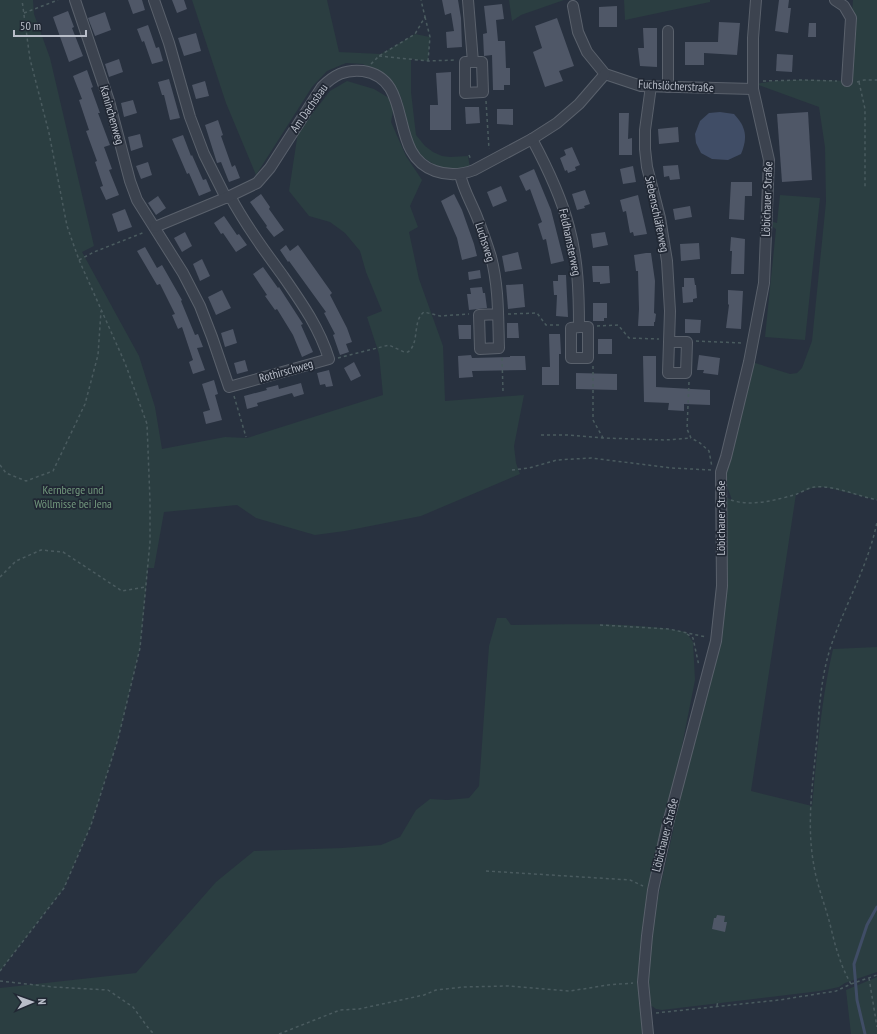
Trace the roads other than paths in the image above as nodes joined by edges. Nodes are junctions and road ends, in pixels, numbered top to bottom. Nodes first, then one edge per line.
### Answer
1 (75, 0) edge
2 (154, 0) edge
3 (468, 0) edge
4 (756, 0) edge
5 (835, 0) edge
6 (572, 6) dead end
7 (668, 31) dead end
8 (469, 62) junction
9 (604, 74) junction
10 (847, 81) road end
11 (753, 85) junction
12 (651, 86) junction
13 (668, 87) junction
14 (532, 139) junction
15 (460, 174) junction
16 (228, 197) junction
17 (155, 227) junction
18 (498, 314) junction
19 (579, 328) junction
20 (669, 341) junction
21 (648, 1034) edge

1 - 17 street, Kaninchenweg
2 - 16 street
3 - 8 street
4 - 11 street, Löbichauer Straße
5 - 10 street
6 - 9 street
7 - 13 street
8 - 8 street
9 - 12 street, Fuchslöcherstraße
9 - 14 street, Am Dachsbau
11 - 13 street, Fuchslöcherstraße
11 - 21 street, Löbichauer Straße
12 - 13 street, Fuchslöcherstraße
12 - 20 street, Siebenschläferweg
14 - 15 street, Am Dachsbau
14 - 19 street, Feldhamsterweg
15 - 16 street, Am Dachsbau
15 - 18 street, Luchsweg
16 - 17 street, Am Dachsbau
16 - 17 street, Rothirschweg
18 - 18 street, Luchsweg
19 - 19 street, Feldhamsterweg
20 - 20 street, Siebenschläferweg

